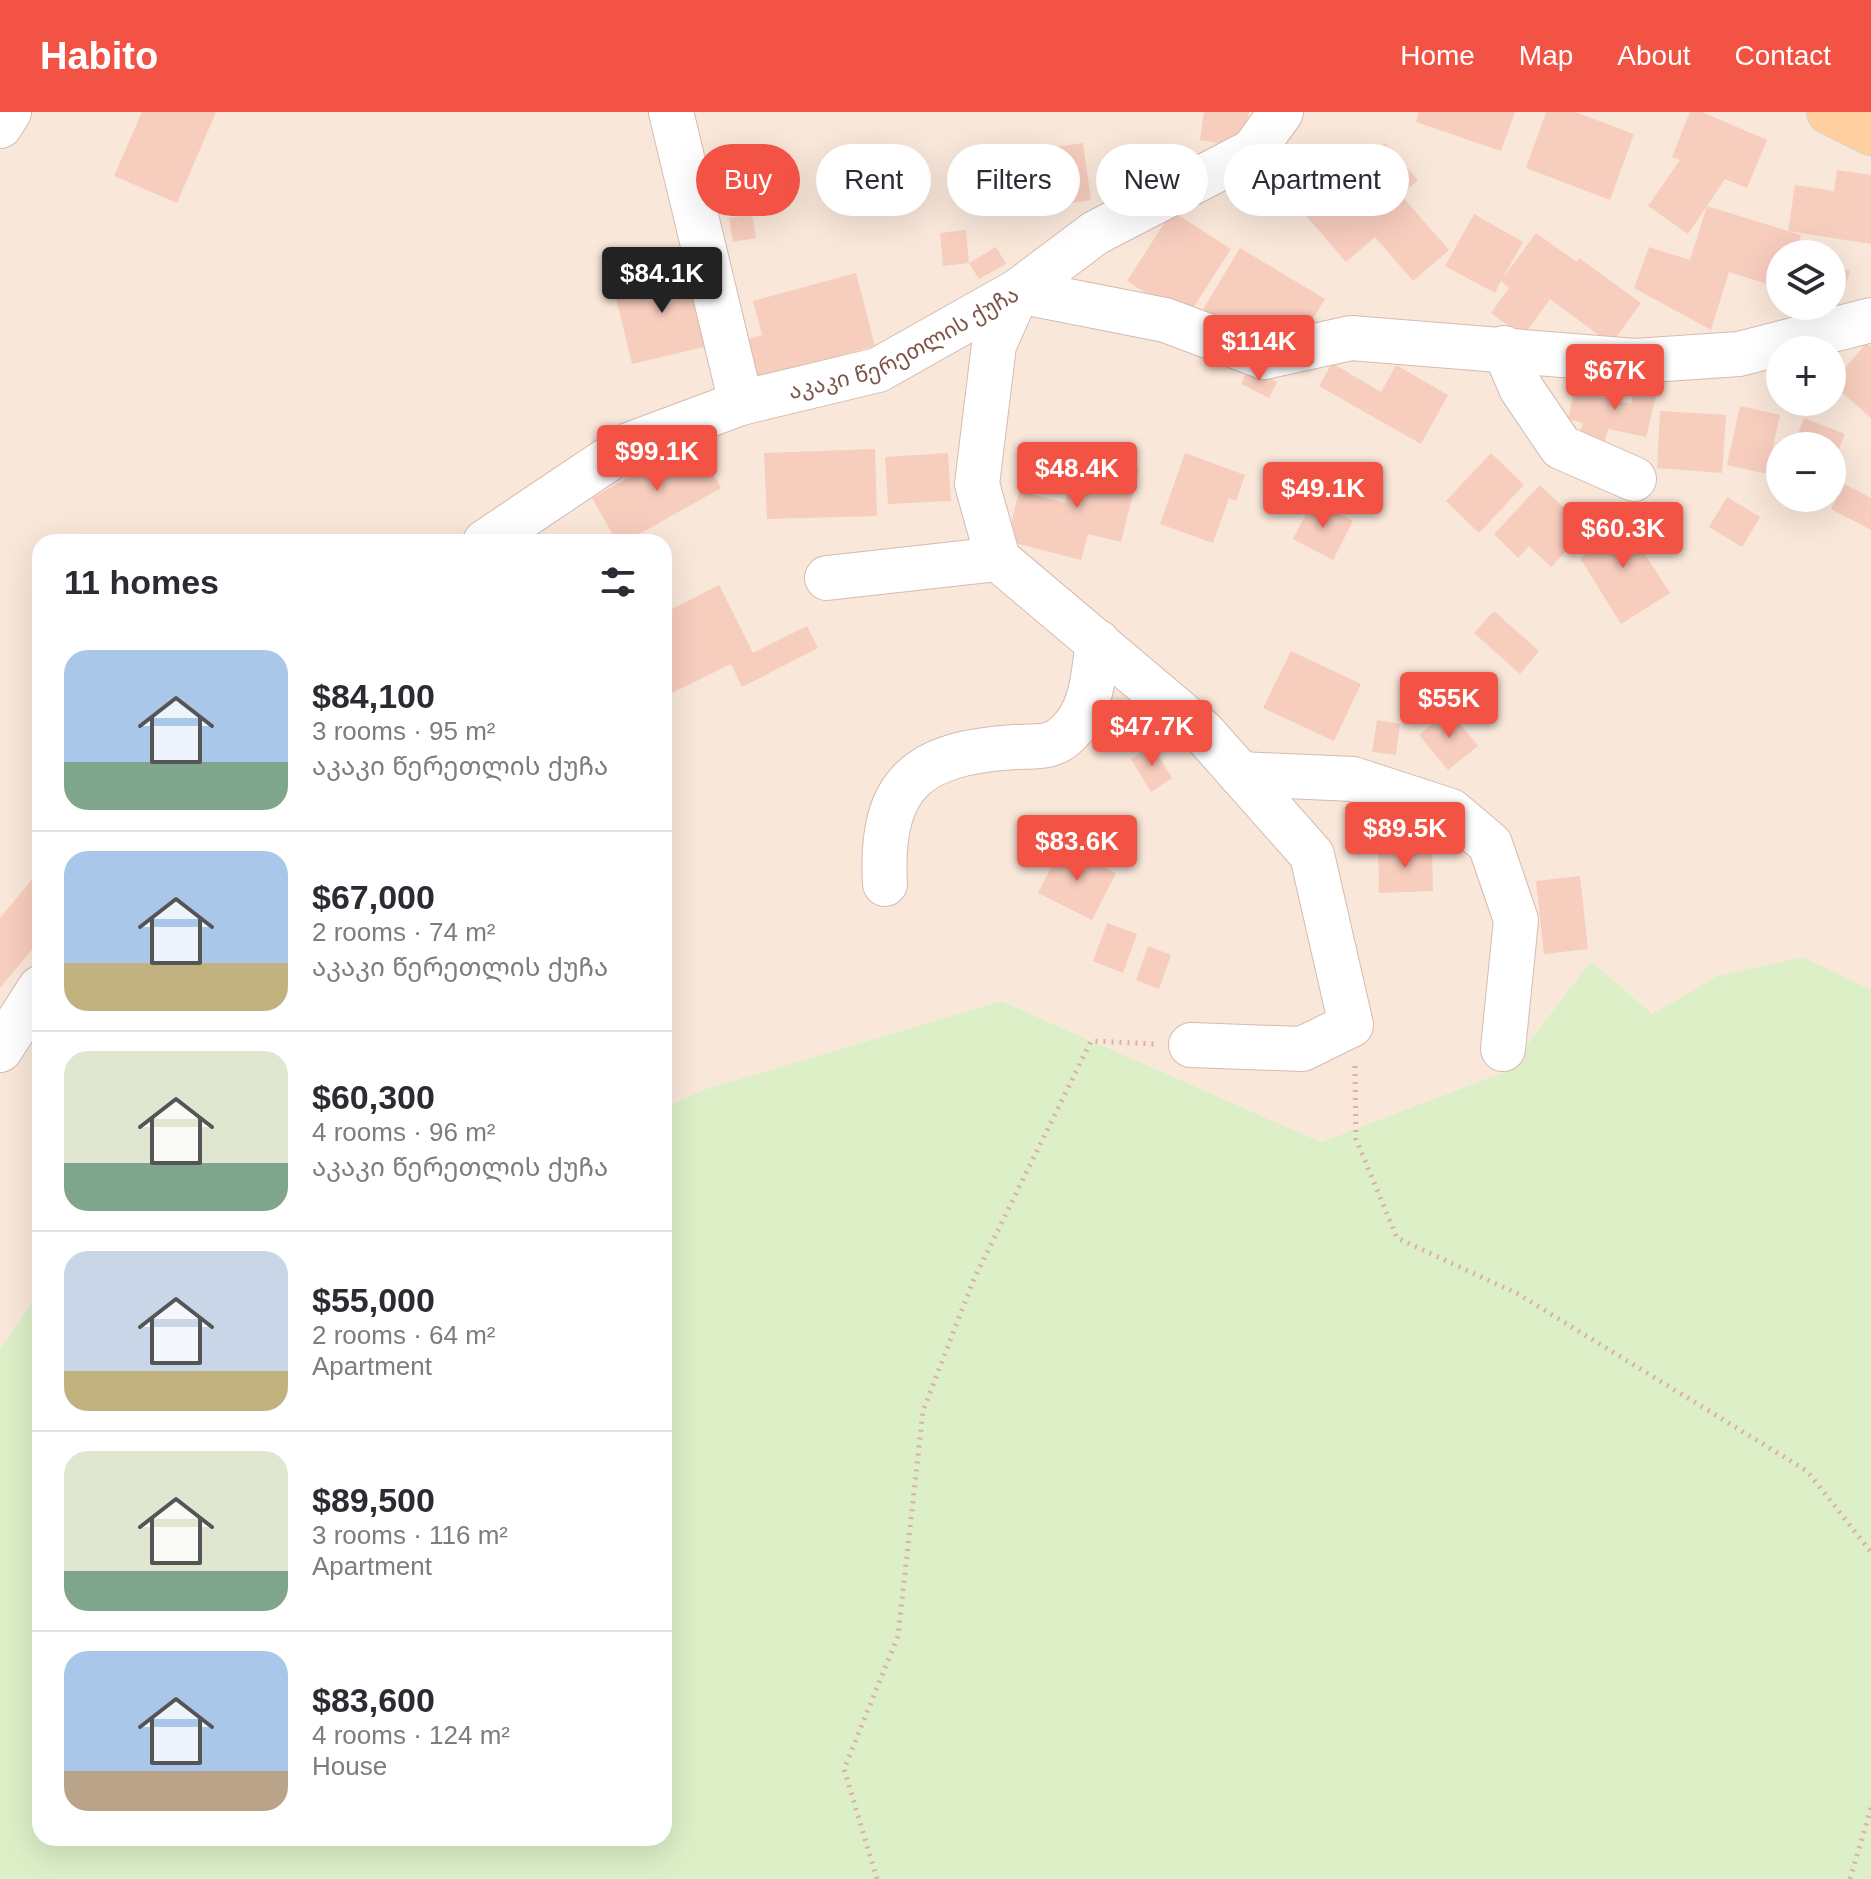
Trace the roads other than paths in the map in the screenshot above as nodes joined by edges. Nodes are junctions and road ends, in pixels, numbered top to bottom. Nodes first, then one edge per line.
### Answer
1 (9, 112) edge
2 (671, 112) edge
3 (1281, 112) edge
4 (1829, 112) edge
5 (0, 126) edge
6 (1871, 133) edge
7 (1018, 291) junction
8 (1871, 320) edge
9 (1504, 348) junction
10 (741, 403) junction
11 (1634, 479) dead end
12 (497, 534) edge
13 (998, 559) junction
14 (827, 578) dead end
15 (1098, 642) junction
16 (1240, 774) junction
17 (885, 884) dead end
18 (32, 1000) edge
19 (1191, 1045) road end
20 (1503, 1049) dead end
21 (0, 1050) edge

1 - 5 street
2 - 10 street
3 - 7 street
4 - 6 main road
7 - 9 street, აკაკი წერეთლის ქუჩა
7 - 10 street, აკაკი წერეთლის ქუჩა
7 - 13 street
8 - 9 street, აკაკი წერეთლის ქუჩა
9 - 11 street
10 - 12 street, აკაკი წერეთლის ქუჩა
13 - 14 street
13 - 15 street
15 - 16 street
15 - 17 street
16 - 19 street
16 - 20 street
18 - 21 street

